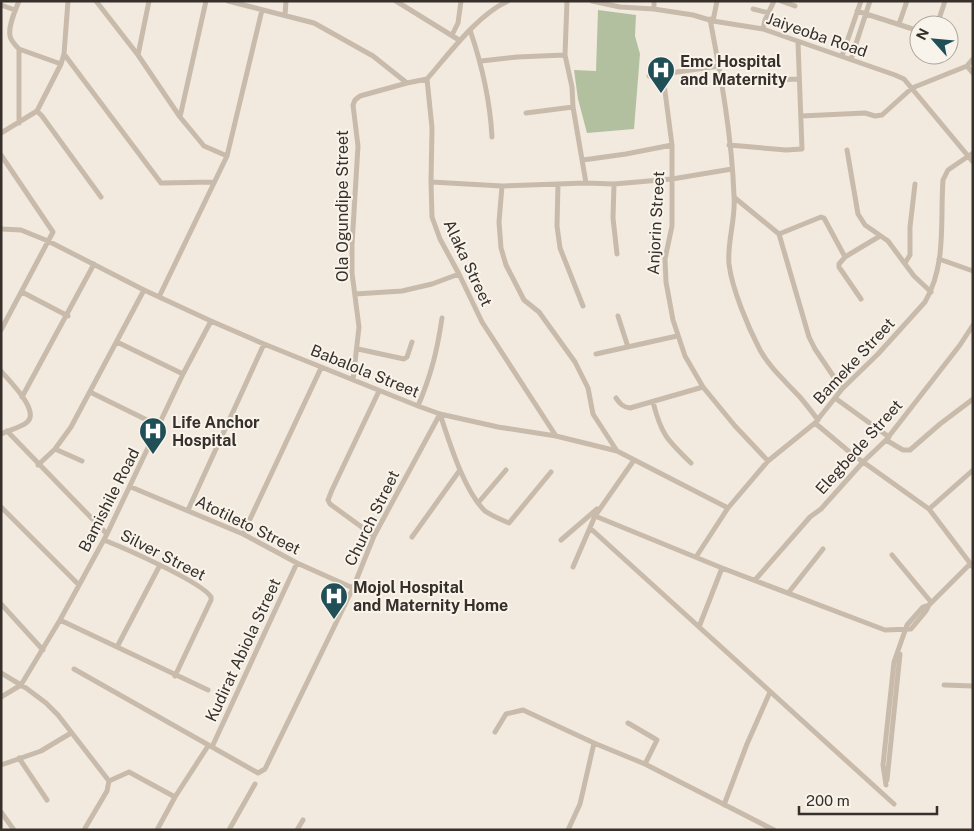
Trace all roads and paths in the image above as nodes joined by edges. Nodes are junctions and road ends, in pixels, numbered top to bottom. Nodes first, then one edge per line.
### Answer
1 (19, 1) edge
2 (68, 1) edge
3 (96, 1) edge
4 (149, 1) edge
5 (206, 1) edge
6 (228, 1) edge
7 (256, 1) edge
8 (286, 1) edge
9 (396, 1) edge
10 (461, 1) edge
11 (508, 1) edge
12 (567, 1) edge
13 (592, 1) edge
14 (654, 1) edge
15 (717, 1) edge
16 (774, 1) edge
17 (781, 1) edge
18 (861, 1) edge
19 (870, 1) edge
20 (907, 1) edge
21 (945, 1) edge
22 (1, 5) edge
23 (795, 6) dead end
24 (253, 8) junction
25 (654, 9) junction
26 (752, 9) dead end
27 (15, 10) junction
28 (262, 10) junction
29 (857, 11) junction
30 (769, 13) junction
31 (866, 13) junction
32 (285, 15) junction
33 (940, 15) edge
34 (711, 20) junction
35 (899, 24) junction
36 (909, 28) edge
37 (763, 29) junction
38 (470, 30) junction
39 (452, 35) junction
40 (459, 40) junction
41 (798, 42) junction
42 (19, 49) junction
43 (64, 54) junction
44 (138, 55) junction
45 (565, 55) junction
46 (842, 56) junction
47 (851, 59) junction
48 (973, 59) edge
49 (480, 61) junction
50 (61, 64) junction
51 (719, 66) junction
52 (967, 66) junction
53 (973, 73) edge
54 (648, 76) dead end
55 (663, 76) junction
56 (427, 79) junction
57 (798, 79) junction
58 (721, 82) junction
59 (407, 83) junction
60 (912, 88) junction
61 (573, 107) junction
62 (37, 111) junction
63 (526, 113) dead end
64 (801, 116) junction
65 (180, 117) junction
66 (19, 123) junction
67 (1, 133) edge
68 (492, 137) dead end
69 (672, 145) junction
70 (729, 145) junction
71 (847, 150) dead end
72 (1, 155) edge
73 (971, 155) edge
74 (227, 156) junction
75 (583, 160) junction
76 (973, 162) edge
77 (732, 169) junction
78 (672, 179) junction
79 (213, 182) junction
80 (431, 182) junction
81 (586, 183) junction
82 (558, 184) junction
83 (614, 184) junction
84 (915, 184) dead end
85 (502, 186) junction
86 (101, 197) dead end
87 (735, 198) junction
88 (1, 229) edge
89 (779, 234) junction
90 (880, 236) junction
91 (48, 241) junction
92 (617, 254) dead end
93 (845, 257) junction
94 (939, 259) junction
95 (905, 263) junction
96 (94, 264) junction
97 (973, 271) edge
98 (459, 274) junction
99 (144, 290) junction
100 (22, 292) junction
101 (931, 292) junction
102 (356, 294) junction
103 (159, 297) junction
104 (861, 300) dead end
105 (583, 306) dead end
106 (68, 316) junction
107 (618, 316) dead end
108 (442, 318) dead end
109 (211, 321) junction
110 (973, 325) edge
111 (1, 330) edge
112 (677, 336) junction
113 (117, 342) junction
114 (412, 342) dead end
115 (264, 344) junction
116 (628, 347) junction
117 (358, 349) junction
118 (596, 354) dead end
119 (321, 368) junction
120 (1, 372) edge
121 (183, 374) junction
122 (353, 380) junction
123 (703, 388) junction
124 (842, 389) junction
125 (379, 390) junction
126 (90, 392) junction
127 (22, 397) junction
128 (616, 398) dead end
129 (836, 398) junction
130 (973, 399) edge
131 (653, 402) junction
132 (418, 406) junction
133 (440, 414) junction
134 (817, 421) junction
135 (160, 426) junction
136 (4, 433) edge
137 (556, 436) junction
138 (887, 439) junction
139 (55, 449) junction
140 (618, 451) junction
141 (634, 460) junction
142 (82, 461) dead end
143 (768, 461) junction
144 (691, 462) dead end
145 (863, 462) junction
146 (38, 465) junction
147 (460, 470) junction
148 (506, 470) dead end
149 (973, 470) edge
150 (551, 472) dead end
151 (131, 487) junction
152 (478, 503) junction
153 (601, 505) junction
154 (1, 507) edge
155 (728, 508) junction
156 (929, 509) junction
157 (188, 510) junction
158 (595, 516) junction
159 (590, 528) junction
160 (107, 534) junction
161 (243, 534) junction
162 (374, 536) junction
163 (412, 537) dead end
164 (104, 540) junction
165 (561, 540) dead end
166 (823, 549) dead end
167 (892, 555) dead end
168 (696, 557) junction
169 (297, 563) junction
170 (160, 565) junction
171 (971, 565) edge
172 (573, 567) dead end
173 (722, 568) junction
174 (755, 580) junction
175 (79, 585) junction
176 (353, 588) junction
177 (789, 592) junction
178 (1, 604) edge
179 (930, 604) junction
180 (60, 620) junction
181 (699, 627) junction
182 (907, 629) junction
183 (117, 647) junction
184 (900, 648) junction
185 (43, 650) junction
186 (74, 669) dead end
187 (1, 673) edge
188 (174, 676) junction
189 (21, 685) junction
190 (944, 685) dead end
191 (973, 686) edge
192 (208, 690) dead end
193 (770, 692) junction
194 (1, 697) edge
195 (628, 723) dead end
196 (495, 732) dead end
197 (71, 733) junction
198 (594, 743) junction
199 (210, 747) junction
200 (19, 758) junction
201 (645, 764) junction
202 (1, 765) edge
203 (109, 781) junction
204 (255, 784) dead end
205 (175, 797) junction
206 (47, 800) dead end
207 (894, 804) dead end
208 (724, 806) junction
209 (1, 812) edge
210 (302, 820) dead end
211 (14, 830) edge
212 (84, 830) edge
213 (157, 830) edge
214 (228, 830) edge
215 (297, 830) edge
216 (568, 830) edge
217 (774, 830) edge

1 - 27 street
2 - 43 street
3 - 44 street
4 - 44 street
5 - 65 street
6 - 24 street
7 - 24 street
8 - 32 street
9 - 39 street
10 - 39 street
11 - 38 street
12 - 45 street
13 - 25 street, Jaiyeoba Road
14 - 25 street
15 - 34 street
16 - 30 street
17 - 23 street
18 - 29 street
19 - 31 street
20 - 35 street
21 - 33 street
22 - 27 street
24 - 28 street
25 - 34 street, Jaiyeoba Road
26 - 30 street
27 - 42 street
28 - 32 street
28 - 74 street
29 - 31 street
29 - 46 street
30 - 37 street
31 - 35 street
31 - 47 street
32 - 59 street
34 - 37 street, Jaiyeoba Road
34 - 51 street
35 - 36 street
37 - 41 street, Jaiyeoba Road
38 - 40 street
38 - 49 street
39 - 40 street
40 - 56 street
41 - 46 street, Jaiyeoba Road
41 - 57 street
42 - 50 street
42 - 66 street
43 - 50 street
43 - 79 street
44 - 65 street
45 - 49 street
45 - 61 street
46 - 47 street, Jaiyeoba Road
47 - 60 street, Jaiyeoba Road
48 - 52 street
49 - 68 street
50 - 62 street
51 - 55 street
51 - 58 street
52 - 53 street
52 - 60 street
54 - 55 street
55 - 69 street, Anjorin Street
56 - 59 street, Ola Ogundipe Street
56 - 80 street, Alaka Street
57 - 58 street
57 - 64 street
58 - 70 street
59 - 102 street, Ola Ogundipe Street
60 - 64 street
60 - 73 street, Jaiyeoba Road
61 - 63 street
61 - 75 street
62 - 66 street
62 - 86 street
64 - 70 street
65 - 74 street
66 - 67 street
69 - 75 street
69 - 78 street, Anjorin Street
70 - 77 street
71 - 90 street
72 - 91 street
73 - 76 street
73 - 94 street, Bameke Street
74 - 79 street
75 - 81 street
77 - 78 street
77 - 87 street
78 - 83 street
78 - 112 street, Anjorin Street
79 - 103 street
80 - 85 street
80 - 98 street, Alaka Street
81 - 82 street
81 - 83 street
82 - 85 street
82 - 105 street
83 - 92 street
84 - 95 street
85 - 140 street
87 - 89 street
87 - 134 street
88 - 91 street, Babalola Street
89 - 93 street
89 - 124 street
90 - 93 street
90 - 95 street
91 - 96 street, Babalola Street
91 - 100 street
93 - 104 street
94 - 97 street
94 - 101 street, Bameke Street
95 - 101 street
96 - 99 street, Babalola Street
96 - 106 street
98 - 102 street
98 - 137 street, Alaka Street
99 - 103 street, Babalola Street
99 - 113 street
100 - 106 street
100 - 111 street
101 - 124 street, Bameke Street
102 - 117 street, Ola Ogundipe Street
103 - 109 street, Babalola Street
106 - 127 street
107 - 116 street
108 - 132 street
109 - 115 street, Babalola Street
109 - 121 street, Bamishile Road
110 - 138 street, Elegbede Street
112 - 116 street
112 - 123 street, Anjorin Street
113 - 121 street
113 - 126 street
114 - 117 street
115 - 119 street, Babalola Street
115 - 157 street
116 - 118 street
117 - 122 street, Ola Ogundipe Street
119 - 122 street, Babalola Street
119 - 161 street
120 - 127 street
121 - 135 street, Bamishile Road
122 - 125 street, Babalola Street
123 - 131 street
123 - 143 street, Anjorin Street
124 - 129 street, Bameke Street
125 - 132 street, Babalola Street
125 - 162 street
126 - 135 street
126 - 139 street
127 - 136 street
128 - 131 street
129 - 134 street, Bameke Street
129 - 138 street
130 - 138 street
131 - 144 street
132 - 133 street, Babalola Street
133 - 137 street, Babalola Street
133 - 147 street
133 - 162 street, Church Street
134 - 143 street, Bameke Street
134 - 145 street
135 - 151 street, Bamishile Road
136 - 146 street
137 - 140 street, Babalola Street
138 - 145 street, Elegbede Street
139 - 142 street
139 - 146 street
140 - 141 street, Babalola Street
141 - 153 street
141 - 155 street, Babalola Street
143 - 155 street, Bameke Street
145 - 156 street
145 - 174 street, Elegbede Street
146 - 160 street
147 - 152 street
147 - 163 street
148 - 152 street
149 - 156 street
150 - 152 street
151 - 157 street, Atotileto Street
151 - 160 street, Bamishile Road
153 - 158 street
153 - 165 street
154 - 175 street
155 - 168 street, Bameke Street
156 - 171 street
157 - 161 street, Atotileto Street
158 - 159 street
158 - 168 street
159 - 172 street
159 - 181 street
160 - 164 street, Bamishile Road
161 - 169 street, Atotileto Street
162 - 176 street, Church Street
164 - 170 street, Silver Street
164 - 175 street, Bamishile Road
166 - 177 street
167 - 179 street
168 - 173 street
169 - 176 street, Atotileto Street
169 - 199 street, Kudirat Abiola Street
170 - 183 street
170 - 188 street, Silver Street
171 - 179 street
173 - 174 street
173 - 181 street
174 - 177 street
175 - 180 street, Bamishile Road
176 - 199 street, Church Street
177 - 182 street
178 - 185 street
179 - 182 street
180 - 183 street
180 - 185 street, Bamishile Road
181 - 193 street
182 - 184 street
183 - 188 street
184 - 184 street
185 - 189 street, Bamishile Road
186 - 199 street
187 - 189 street
188 - 192 street
189 - 194 street
189 - 197 street
190 - 191 street
193 - 207 street
193 - 208 street
195 - 201 street
196 - 198 street
197 - 200 street
197 - 203 street
198 - 201 street
198 - 216 street
199 - 205 street, Kudirat Abiola Street
200 - 202 street
200 - 206 street
201 - 208 street
203 - 205 street
203 - 212 street
204 - 214 street
205 - 213 street, Kudirat Abiola Street
208 - 217 street
209 - 211 street
210 - 215 street

